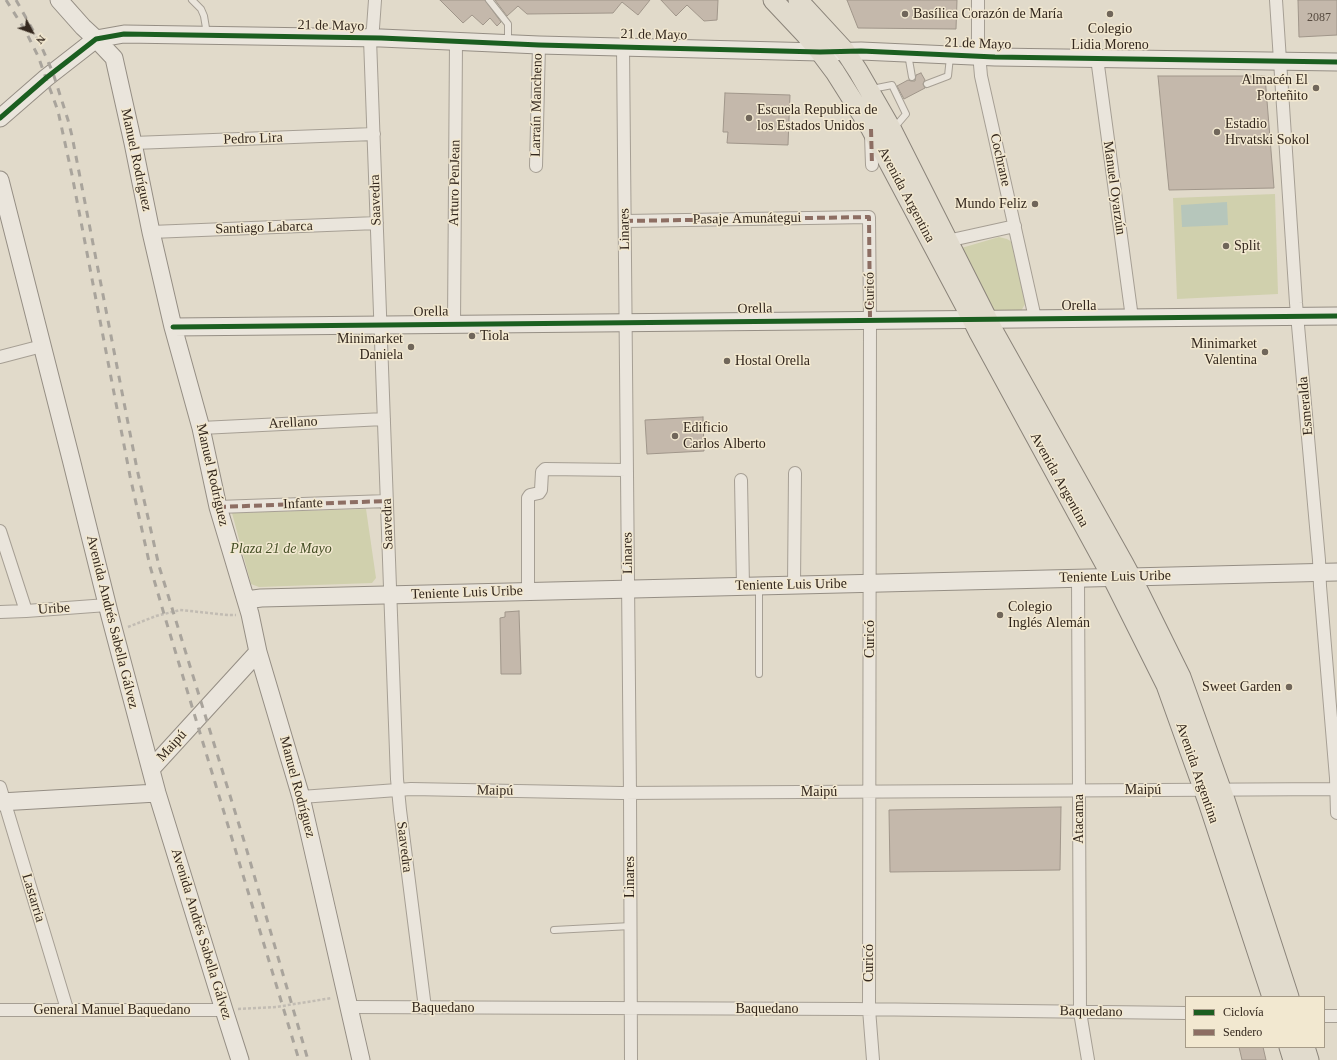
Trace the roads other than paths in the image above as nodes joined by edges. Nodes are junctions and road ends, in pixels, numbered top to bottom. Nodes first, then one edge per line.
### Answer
1 (59, 0) edge
2 (192, 0) edge
3 (375, 0) edge
4 (488, 0) edge
5 (773, 0) edge
6 (798, 0) edge
7 (978, 0) edge
8 (1276, 0) edge
9 (207, 36) junction
10 (96, 39) junction
11 (370, 39) junction
12 (456, 42) junction
13 (508, 43) junction
14 (539, 45) junction
15 (623, 47) junction
16 (844, 51) junction
17 (820, 52) junction
18 (907, 53) junction
19 (950, 55) junction
20 (979, 56) junction
21 (1097, 58) junction
22 (1280, 62) junction
23 (1337, 62) edge
24 (912, 77) dead end
25 (926, 84) dead end
26 (868, 90) junction
27 (0, 118) edge
28 (871, 129) junction
29 (892, 130) junction
30 (374, 134) junction
31 (133, 143) junction
32 (872, 165) dead end
33 (536, 166) dead end
34 (0, 180) edge
35 (869, 217) joint
36 (625, 221) junction
37 (377, 223) junction
38 (1015, 226) junction
39 (151, 232) junction
40 (947, 242) junction
41 (1297, 316) junction
42 (1337, 316) edge
43 (1035, 318) junction
44 (1132, 318) junction
45 (980, 319) junction
46 (870, 320) junction
47 (626, 322) junction
48 (454, 324) junction
49 (381, 325) junction
50 (173, 327) junction
51 (42, 346) junction
52 (0, 357) edge
53 (384, 419) junction
54 (201, 428) junction
55 (627, 470) junction
56 (795, 473) dead end
57 (741, 480) dead end
58 (387, 501) junction
59 (218, 507) junction
60 (0, 531) edge
61 (1320, 572) junction
62 (1337, 572) edge
63 (1121, 577) junction
64 (1078, 578) junction
65 (870, 583) junction
66 (794, 585) junction
67 (751, 586) junction
68 (628, 589) junction
69 (528, 591) junction
70 (390, 595) junction
71 (107, 605) junction
72 (248, 607) junction
73 (26, 611) junction
74 (0, 612) edge
75 (258, 652) junction
76 (759, 674) dead end
77 (151, 769) junction
78 (1202, 789) junction
79 (1337, 789) edge
80 (398, 790) junction
81 (1078, 790) junction
82 (1221, 790) junction
83 (870, 791) junction
84 (157, 793) junction
85 (630, 793) junction
86 (1, 797) edge
87 (301, 797) junction
88 (1337, 813) edge
89 (631, 926) junction
90 (554, 930) dead end
91 (1272, 996) edge
92 (1289, 996) edge
93 (347, 1002) junction
94 (425, 1008) junction
95 (631, 1008) junction
96 (67, 1009) junction
97 (869, 1009) junction
98 (0, 1010) edge
99 (224, 1010) junction
100 (1080, 1012) junction
101 (1185, 1013) edge
102 (1325, 1016) edge
103 (1337, 1016) edge
104 (1288, 1048) edge
105 (1305, 1048) edge
106 (240, 1060) edge
107 (362, 1060) edge
108 (631, 1060) edge
109 (873, 1060) edge
110 (1088, 1060) edge
111 (1293, 1060) edge
112 (1310, 1060) edge

1 - 10 street, Manuel Rodríguez
2 - 9 lane
3 - 11 street, Saavedra
4 - 13 lane
5 - 17 main road, Avenida Argentina
6 - 16 main road, Avenida Argentina
7 - 20 street, Cochrane
8 - 22 street, Esmeralda
9 - 10 street, 21 de Mayo
9 - 11 street, 21 de Mayo
10 - 27 street, 21 de Mayo
10 - 31 street, Manuel Rodríguez
11 - 12 street, 21 de Mayo
11 - 30 street, Saavedra
12 - 13 street, 21 de Mayo
12 - 48 street, Arturo PenJean
13 - 14 street, 21 de Mayo
14 - 15 street, 21 de Mayo
14 - 33 street, Larraín Mancheno
15 - 17 street, 21 de Mayo
15 - 36 street, Linares
16 - 17 street, 21 de Mayo
16 - 18 street, 21 de Mayo
16 - 26 main road, Avenida Argentina
17 - 28 main road, Avenida Argentina
18 - 19 street, 21 de Mayo
18 - 24 lane
19 - 20 street, 21 de Mayo
19 - 25 lane
20 - 21 street, 21 de Mayo
20 - 38 street, Cochrane
21 - 22 street, 21 de Mayo
21 - 44 street, Manuel Oyarzún
22 - 23 street, 21 de Mayo
22 - 41 street, Esmeralda
26 - 29 main road, Avenida Argentina
26 - 29 lane
28 - 32 street
28 - 45 main road, Avenida Argentina
29 - 40 main road, Avenida Argentina
30 - 31 street, Pedro Lira
30 - 37 street, Saavedra
31 - 39 street, Manuel Rodríguez
34 - 51 street, Avenida Andrés Sabella Gálvez
35 - 36 street, Pasaje Amunátegui
35 - 46 street, Curicó
36 - 47 street, Linares
37 - 39 street, Santiago Labarca
37 - 49 street, Saavedra
38 - 40 street
38 - 43 street, Cochrane
39 - 50 street, Manuel Rodríguez
40 - 45 main road, Avenida Argentina
41 - 42 street, Orella
41 - 44 street, Orella
41 - 61 street, Esmeralda
43 - 44 street, Orella
43 - 45 street, Orella
45 - 46 street, Orella
45 - 63 main road, Avenida Argentina
46 - 47 street, Orella
46 - 65 street, Curicó
47 - 48 street, Orella
47 - 55 street, Linares
48 - 49 street, Orella
49 - 50 street, Orella
49 - 53 street, Saavedra
50 - 54 street, Manuel Rodríguez
51 - 52 street
51 - 71 street, Avenida Andrés Sabella Gálvez
53 - 54 street, Arellano
53 - 58 street, Saavedra
54 - 59 street, Manuel Rodríguez
55 - 68 street, Linares
55 - 69 street
56 - 66 street
57 - 67 street
58 - 59 street, Infante
58 - 70 street, Saavedra
59 - 72 street, Manuel Rodríguez
60 - 73 street
61 - 62 street, Teniente Luis Uribe
61 - 63 street, Teniente Luis Uribe
61 - 79 street, Esmeralda
63 - 64 street, Teniente Luis Uribe
63 - 78 main road, Avenida Argentina
63 - 82 main road, Avenida Argentina
64 - 65 street, Teniente Luis Uribe
64 - 81 street, Atacama
65 - 66 street, Teniente Luis Uribe
65 - 83 street, Curicó
66 - 67 street, Teniente Luis Uribe
67 - 68 street, Teniente Luis Uribe
67 - 76 lane
68 - 69 street, Teniente Luis Uribe
68 - 85 street, Linares
69 - 70 street, Teniente Luis Uribe
70 - 72 street, Teniente Luis Uribe
70 - 80 street, Saavedra
71 - 73 street, Uribe
71 - 77 street, Avenida Andrés Sabella Gálvez
72 - 75 street, Manuel Rodríguez
73 - 74 street, Uribe
75 - 77 street, Maipú
75 - 87 street, Manuel Rodríguez
77 - 84 street, Avenida Andrés Sabella Gálvez
78 - 81 street, Maipú
78 - 82 street, Maipú
78 - 91 main road, Avenida Argentina
79 - 82 street, Maipú
79 - 88 street, Esmeralda
80 - 85 street, Maipú
80 - 87 street, Maipú
80 - 94 street, Saavedra
81 - 83 street, Maipú
81 - 100 street, Atacama
82 - 92 main road, Avenida Argentina
83 - 85 street, Maipú
83 - 97 street, Curicó
84 - 86 street
84 - 99 street, Avenida Andrés Sabella Gálvez
85 - 89 street, Linares
86 - 96 street, Lastarria
87 - 93 street, Manuel Rodríguez
89 - 90 lane
89 - 95 street, Linares
93 - 94 street, Baquedano
93 - 107 street, Manuel Rodríguez
94 - 95 street, Baquedano
95 - 97 street, Baquedano
95 - 108 street, Linares
96 - 98 street, General Manuel Baquedano
96 - 99 street, General Manuel Baquedano
97 - 100 street, Baquedano
97 - 109 street, Curicó
99 - 106 street, Avenida Andrés Sabella Gálvez
100 - 101 street, Baquedano
100 - 110 street, Atacama
102 - 103 street
104 - 111 main road
105 - 112 main road

